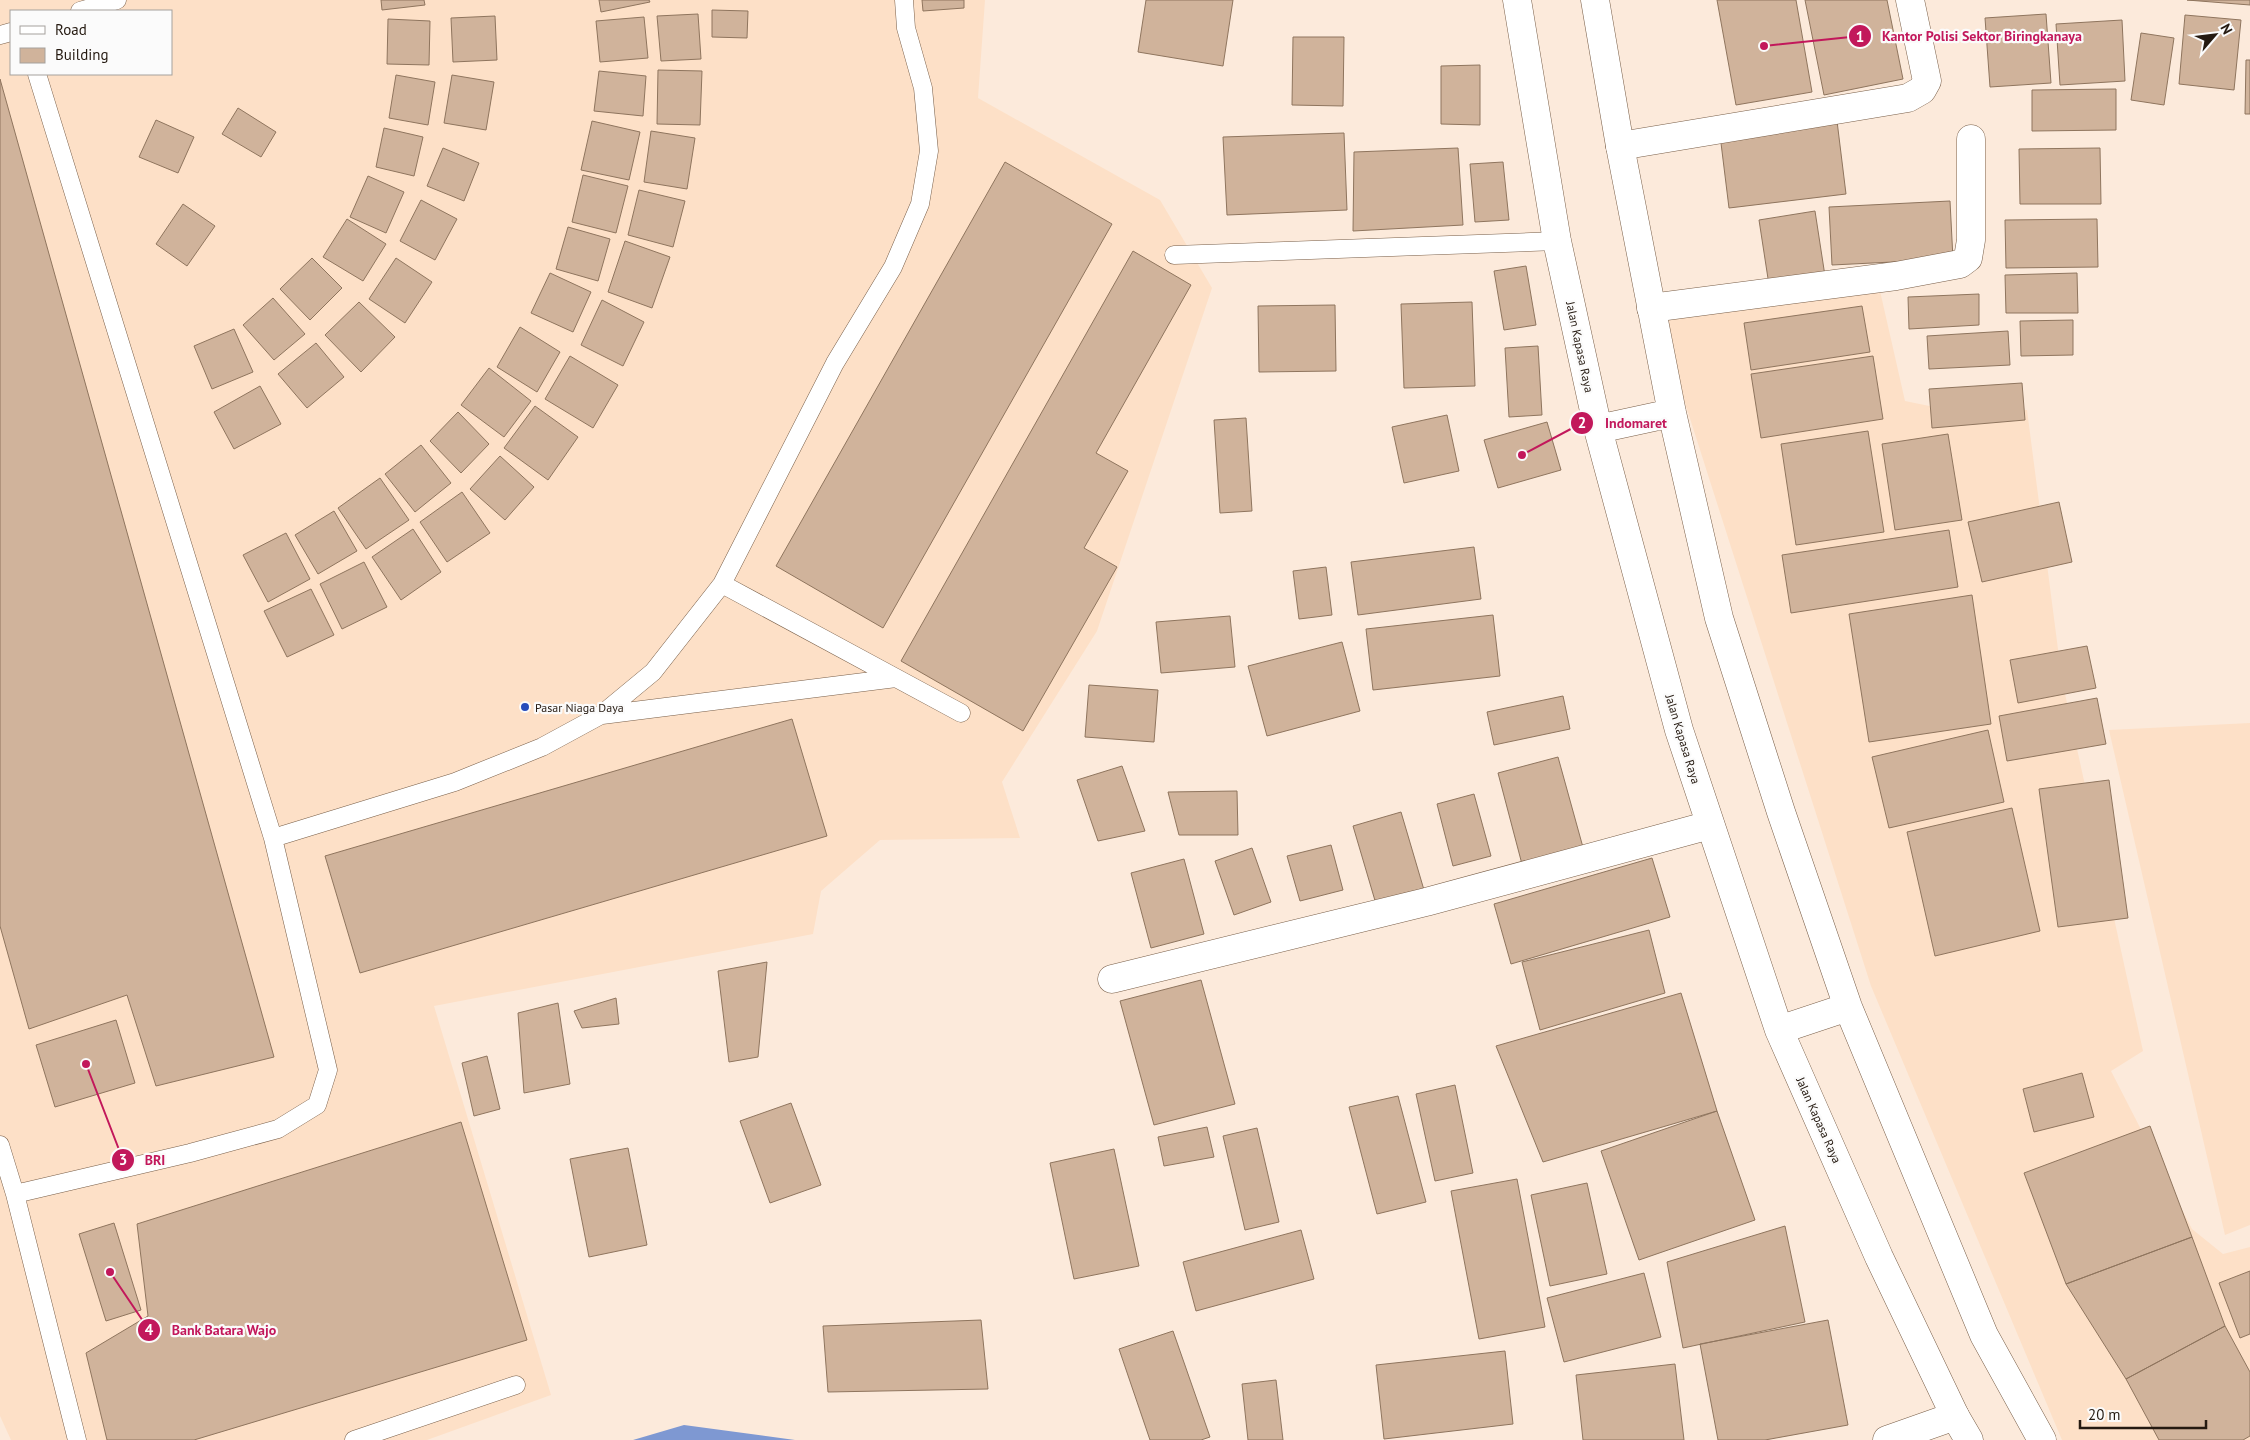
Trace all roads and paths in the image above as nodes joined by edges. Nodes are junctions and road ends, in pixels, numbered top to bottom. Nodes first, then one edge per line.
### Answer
1 (117, 0) edge
2 (904, 0) edge
3 (1517, 0) edge
4 (1595, 0) edge
5 (1910, 0) edge
6 (83, 10) edge
7 (37, 75) edge
8 (1971, 139) dead end
9 (1620, 146) junction
10 (1557, 241) junction
11 (1174, 255) dead end
12 (1651, 308) junction
13 (1672, 413) junction
14 (1598, 429) junction
15 (722, 584) junction
16 (896, 678) junction
17 (961, 713) dead end
18 (601, 715) junction
19 (1710, 825) junction
20 (274, 838) junction
21 (1112, 979) dead end
22 (1848, 1007) junction
23 (1779, 1030) junction
24 (0, 1145) edge
25 (15, 1194) junction
26 (516, 1385) dead end
27 (1955, 1416) junction
28 (77, 1440) edge
29 (354, 1440) edge
30 (1887, 1440) edge
31 (1969, 1440) edge
32 (2042, 1440) edge

1 - 6 lane
2 - 15 lane
3 - 10 main road, Jalan Kapasa Raya
4 - 9 main road
5 - 9 main road
7 - 20 lane
8 - 12 main road
9 - 12 main road
10 - 11 lane
10 - 14 main road, Jalan Kapasa Raya
12 - 13 main road
13 - 14 main road
13 - 22 main road
14 - 19 main road, Jalan Kapasa Raya
15 - 16 lane
15 - 18 lane
16 - 17 lane
16 - 18 lane
18 - 20 lane
19 - 21 main road
19 - 23 main road, Jalan Kapasa Raya
20 - 25 lane
22 - 23 main road
22 - 32 main road
23 - 27 main road, Jalan Kapasa Raya
24 - 25 lane
25 - 28 lane
26 - 29 lane
27 - 30 main road
27 - 31 main road, Jalan Kapasa Raya

